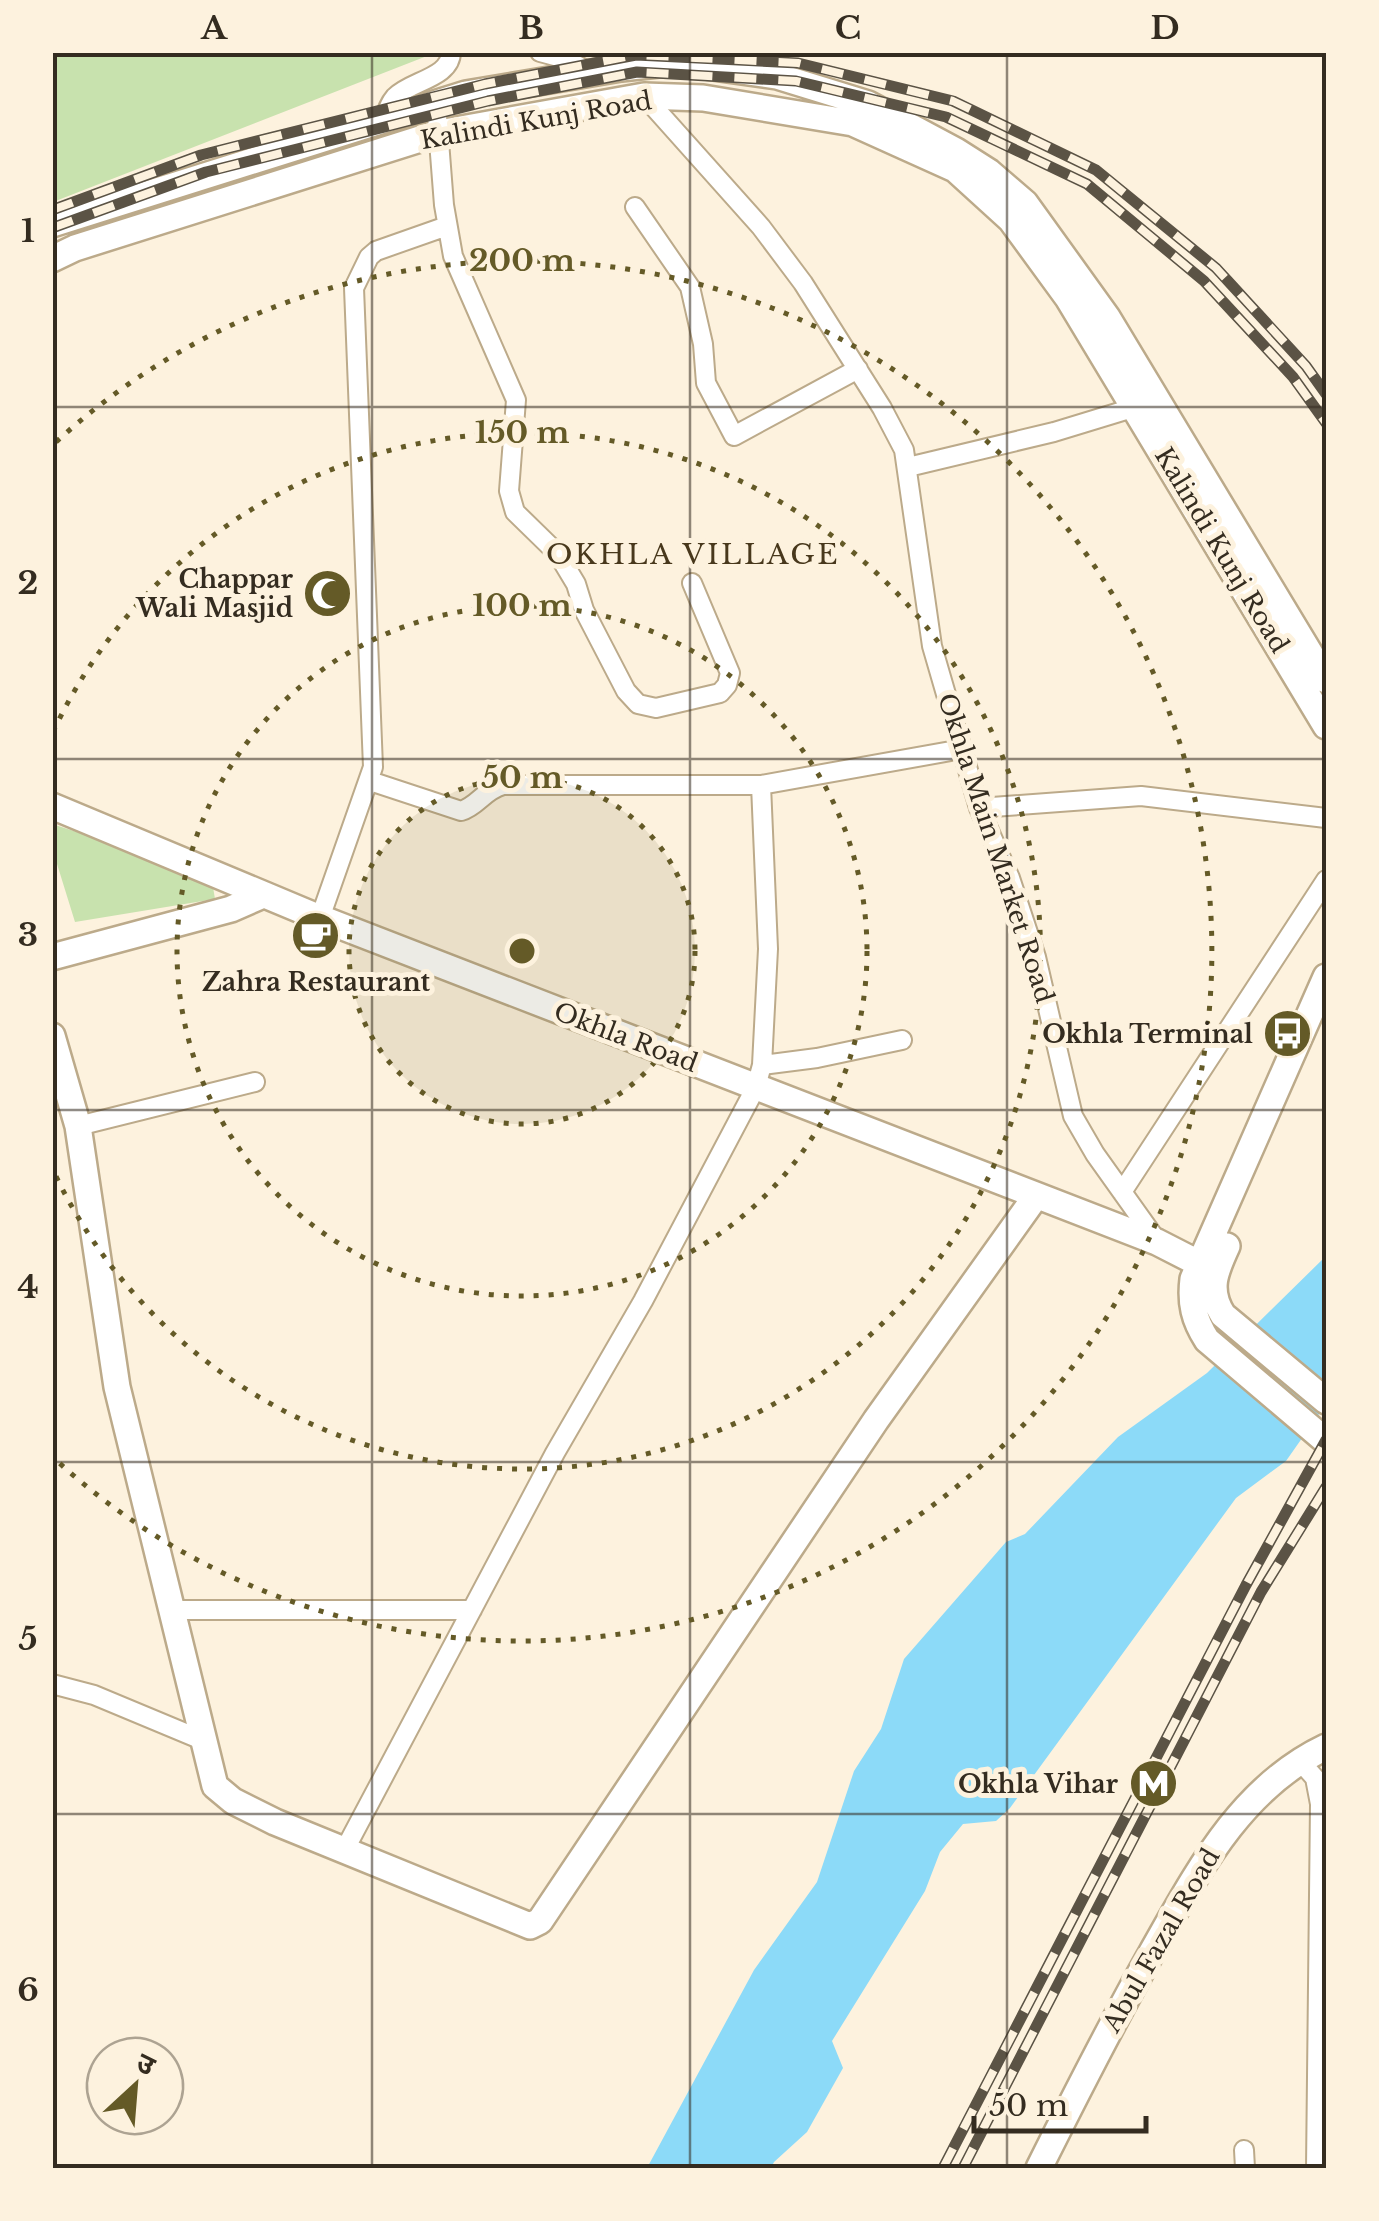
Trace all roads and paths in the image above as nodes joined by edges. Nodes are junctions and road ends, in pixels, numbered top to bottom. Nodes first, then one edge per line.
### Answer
1 (451, 52) edge
2 (540, 52) edge
3 (707, 59) edge
4 (592, 72) junction
5 (644, 96) junction
6 (436, 103) junction
7 (384, 120) junction
8 (439, 133) junction
9 (636, 207) dead end
10 (52, 224) edge
11 (447, 226) junction
12 (52, 259) edge
13 (858, 369) junction
14 (1136, 407) junction
15 (908, 467) junction
16 (692, 584) dead end
17 (1326, 680) edge
18 (1326, 726) edge
19 (962, 749) junction
20 (370, 781) junction
21 (761, 785) junction
22 (52, 806) edge
23 (979, 808) junction
24 (1326, 818) edge
25 (1326, 880) edge
26 (264, 894) junction
27 (320, 918) junction
28 (52, 958) edge
29 (1326, 977) edge
30 (1326, 1017) edge
31 (52, 1036) edge
32 (902, 1040) dead end
33 (759, 1076) junction
34 (255, 1082) dead end
35 (78, 1126) junction
36 (1122, 1192) junction
37 (1036, 1196) junction
38 (1157, 1242) junction
39 (1200, 1264) junction
40 (1326, 1402) edge
41 (1322, 1436) edge
42 (171, 1610) junction
43 (472, 1610) junction
44 (52, 1684) edge
45 (202, 1740) junction
46 (1326, 1747) edge
47 (1299, 1760) junction
48 (344, 1851) junction
49 (1039, 2168) edge
50 (1316, 2168) edge

1 - 7 street
2 - 4 street
3 - 4 main road, Kalindi Kunj Road
3 - 17 main road, Kalindi Kunj Road
4 - 6 main road, Kalindi Kunj Road
5 - 8 main road, Kalindi Kunj Road
5 - 13 street, Okhla Main Market Road
5 - 14 main road, Kalindi Kunj Road
6 - 7 main road, Kalindi Kunj Road
6 - 8 street
7 - 10 main road, Kalindi Kunj Road
8 - 11 street
8 - 12 main road, Kalindi Kunj Road
9 - 13 street
11 - 16 street
11 - 20 street
13 - 15 street, Okhla Main Market Road
14 - 15 street
14 - 18 main road, Kalindi Kunj Road
15 - 19 street, Okhla Main Market Road
19 - 21 street
19 - 23 street, Okhla Main Market Road
20 - 21 street
20 - 27 street
21 - 33 street
22 - 26 main road, Okhla Road
23 - 24 street
23 - 36 street, Okhla Main Market Road
25 - 36 street
26 - 27 main road, Okhla Road
26 - 28 main road
27 - 33 main road, Okhla Road
29 - 39 main road
30 - 40 main road
31 - 35 main road
32 - 33 street
33 - 37 main road, Okhla Road
33 - 43 street
34 - 35 street
35 - 42 main road
36 - 38 street, Okhla Main Market Road
37 - 38 main road, Okhla Road
37 - 48 main road
38 - 39 main road, Okhla Road
39 - 41 main road
42 - 43 street
42 - 45 main road
43 - 48 street
44 - 45 street
45 - 48 main road
46 - 47 main road, Abul Fazal Road
47 - 49 main road, Abul Fazal Road
47 - 50 street

